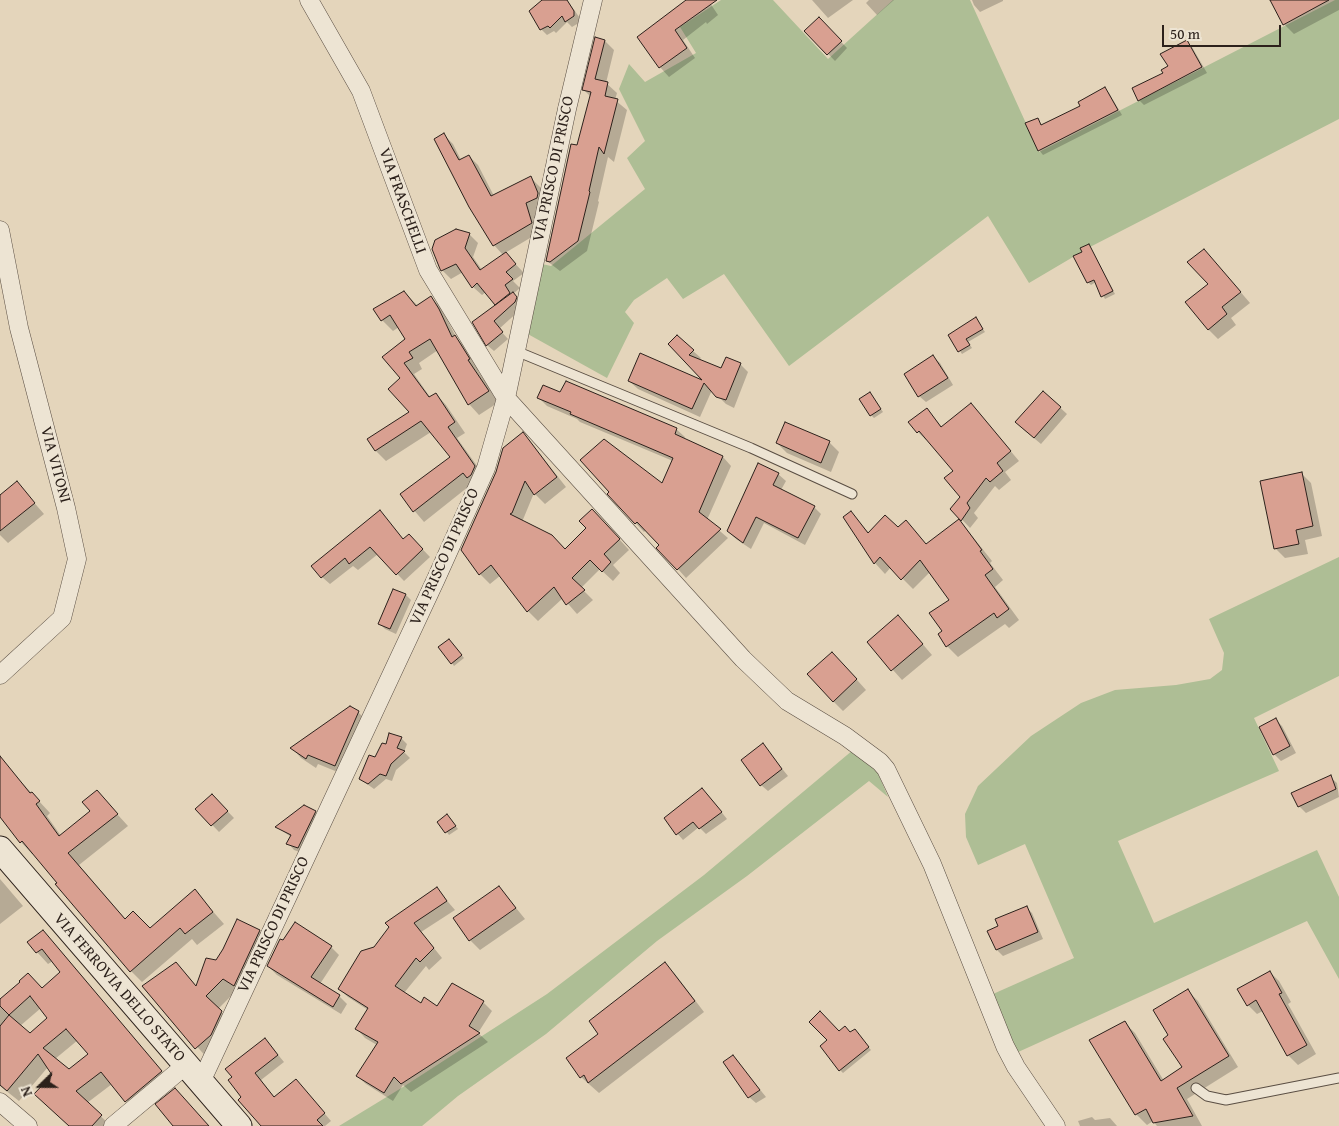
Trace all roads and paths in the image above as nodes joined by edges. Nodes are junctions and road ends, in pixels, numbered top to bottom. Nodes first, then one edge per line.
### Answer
1 (309, 0) edge
2 (593, 0) edge
3 (0, 230) edge
4 (516, 350) junction
5 (506, 398) junction
6 (852, 494) dead end
7 (0, 675) edge
8 (0, 849) edge
9 (193, 1074) junction
10 (1339, 1078) edge
11 (1196, 1088) dead end
12 (0, 1102) edge
13 (28, 1126) edge
14 (113, 1126) edge
15 (239, 1126) edge
16 (1056, 1126) edge

1 - 5 street, VIA FRASCHELLI
2 - 4 street, VIA PRISCO DI PRISCO
3 - 7 street, VIA VITONI
4 - 5 street, VIA PRISCO DI PRISCO
4 - 6 lane
5 - 9 street, VIA PRISCO DI PRISCO
5 - 16 street, VIA FRASCHELLI
8 - 9 main road, VIA FERROVIA DELLO STATO
9 - 14 street
9 - 15 main road, VIA FERROVIA DELLO STATO
10 - 11 lane
12 - 13 street

